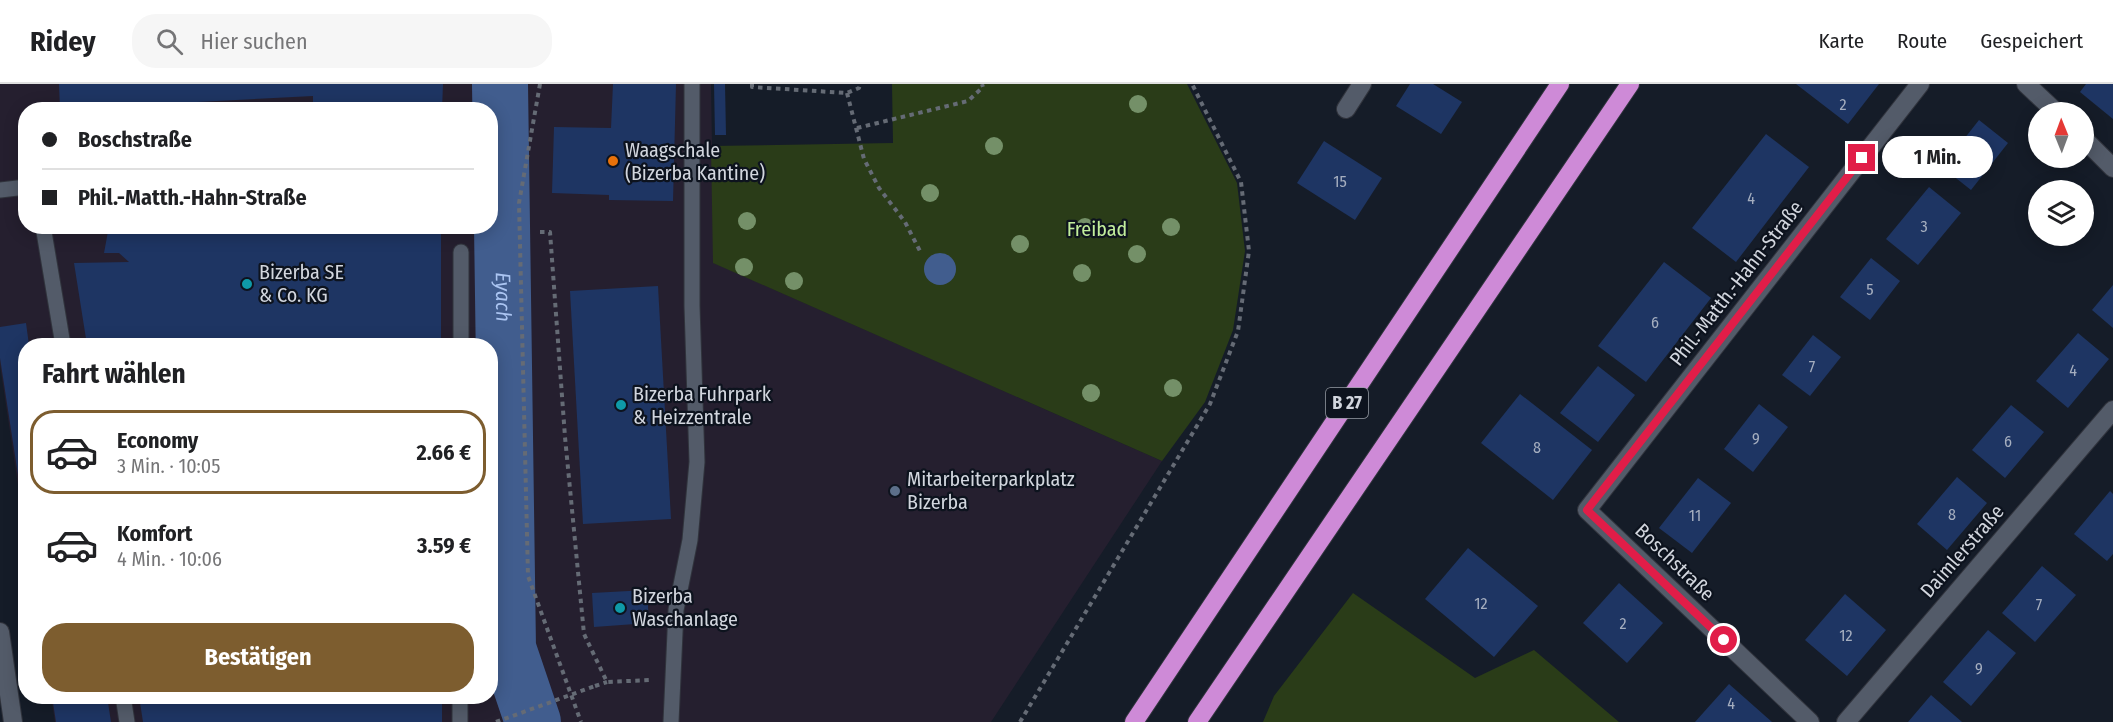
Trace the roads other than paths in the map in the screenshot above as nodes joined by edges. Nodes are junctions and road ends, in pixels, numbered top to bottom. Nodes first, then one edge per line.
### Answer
1 (692, 84) edge
2 (1362, 84) edge
3 (1560, 84) edge
4 (1630, 84) edge
5 (1920, 84) edge
6 (2026, 84) edge
7 (2045, 102) edge
8 (1346, 110) dead end
9 (2094, 149) edge
10 (2113, 168) edge
11 (18, 188) edge
12 (0, 190) edge
13 (44, 234) edge
14 (461, 252) dead end
15 (62, 338) edge
16 (461, 338) edge
17 (2113, 410) edge
18 (1587, 510) joint
19 (0, 632) edge
20 (125, 704) edge
21 (460, 704) edge
22 (13, 722) edge
23 (128, 722) edge
24 (460, 722) edge
25 (671, 722) edge
26 (1134, 722) edge
27 (1197, 722) edge
28 (1810, 722) edge
29 (1846, 722) edge

1 - 25 lane
2 - 8 street
3 - 26 highway, B 27
4 - 27 highway
5 - 18 street, Phil.-Matth.-Hahn-Straße
6 - 7 street
9 - 10 street
11 - 12 lane
13 - 15 lane
14 - 16 lane
17 - 29 street, Daimlerstraße
18 - 28 street, Boschstraße
19 - 22 street
20 - 23 lane
21 - 24 lane

